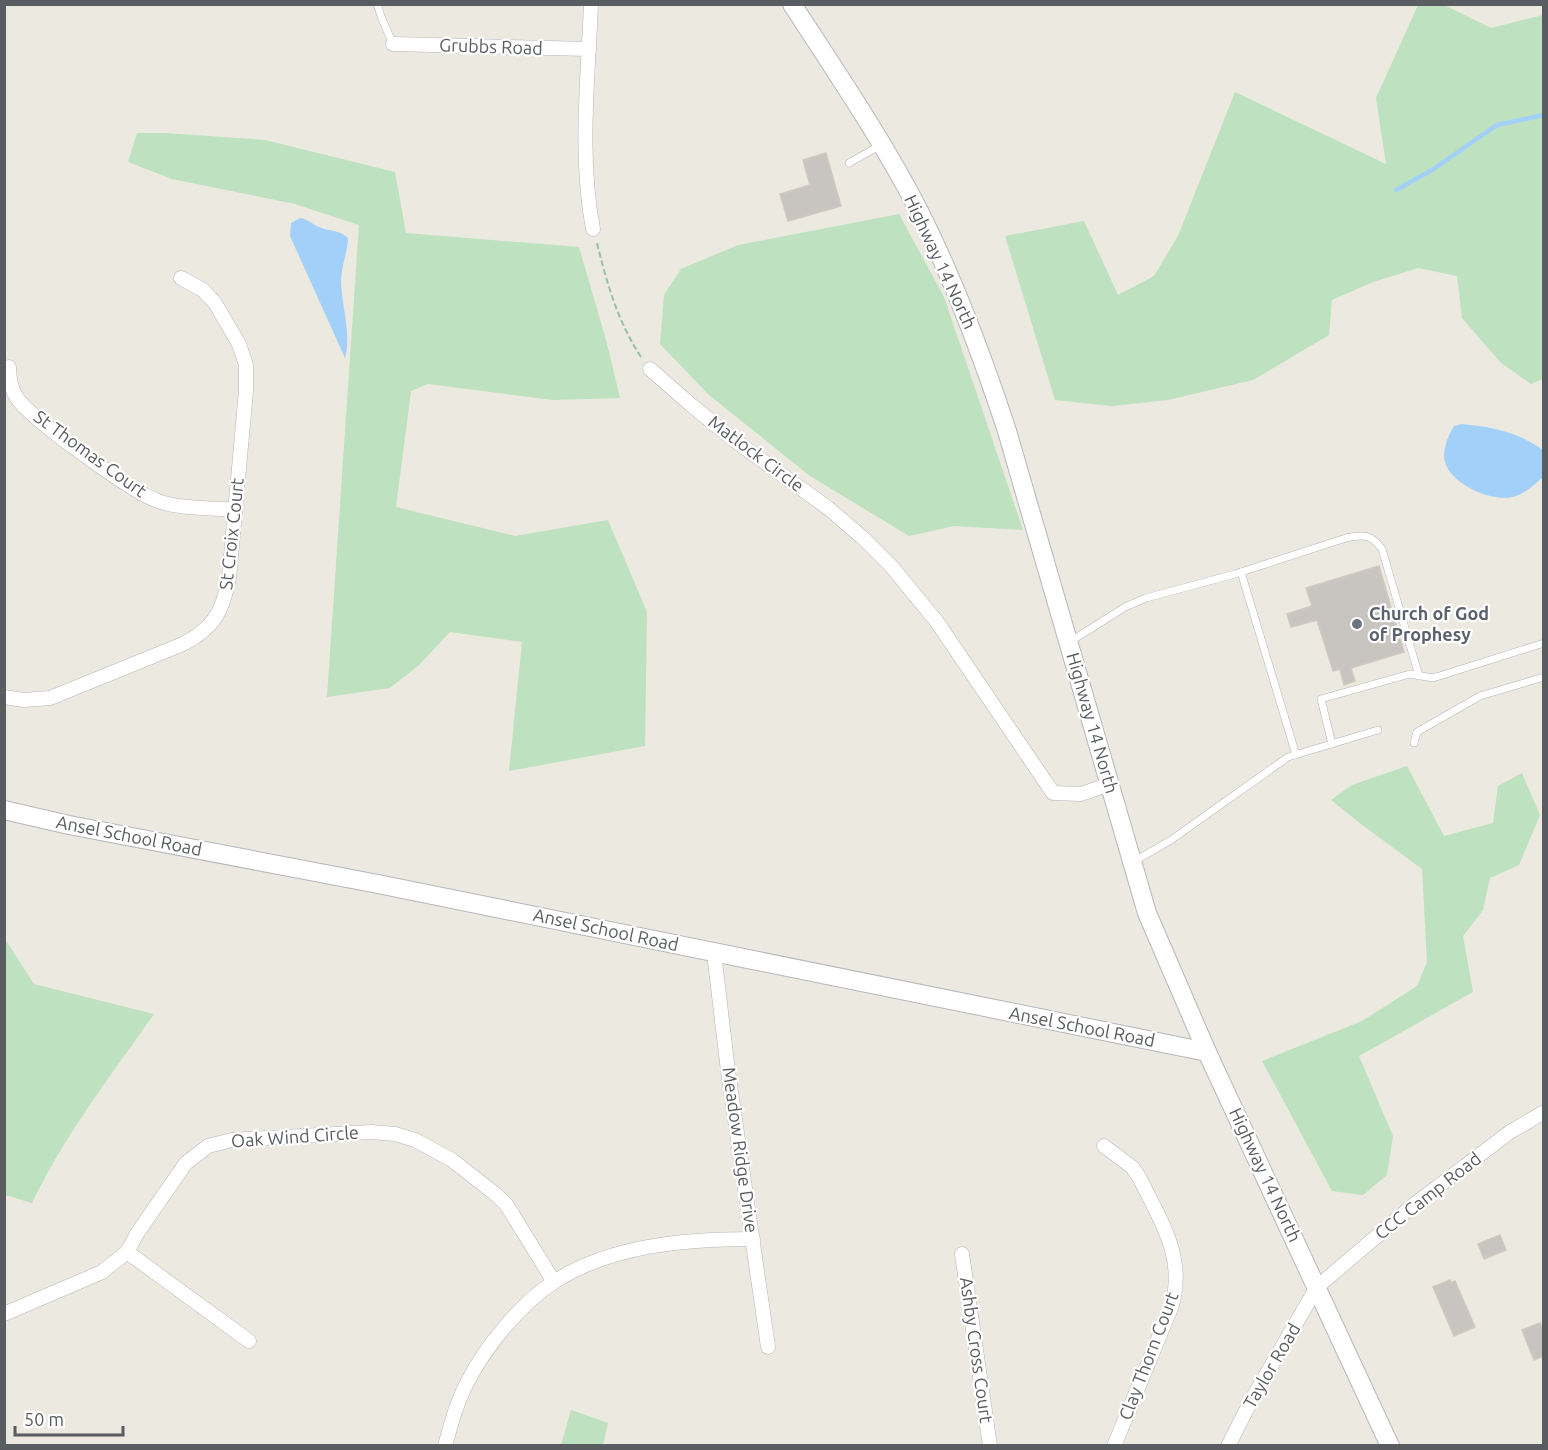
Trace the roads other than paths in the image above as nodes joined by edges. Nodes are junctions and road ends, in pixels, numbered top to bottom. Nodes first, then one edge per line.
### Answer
1 (377, 4) edge
2 (591, 4) edge
3 (792, 4) edge
4 (393, 44) joint
5 (589, 50) junction
6 (881, 145) junction
7 (849, 163) dead end
8 (593, 229) road end
9 (181, 278) dead end
10 (9, 367) dead end
11 (650, 369) road end
12 (235, 510) junction
13 (1241, 572) junction
14 (1068, 642) junction
15 (1544, 643) edge
16 (1419, 676) junction
17 (1544, 677) edge
18 (4, 698) edge
19 (1378, 730) dead end
20 (1414, 743) dead end
21 (1332, 744) junction
22 (1296, 755) junction
23 (1110, 784) junction
24 (4, 810) edge
25 (1133, 862) junction
26 (714, 953) junction
27 (1207, 1052) junction
28 (1544, 1112) edge
29 (1104, 1146) dead end
30 (753, 1239) junction
31 (127, 1252) junction
32 (963, 1254) dead end
33 (554, 1282) junction
34 (1317, 1287) junction
35 (4, 1314) edge
36 (249, 1341) dead end
37 (768, 1347) dead end
38 (445, 1446) edge
39 (990, 1446) edge
40 (1114, 1446) edge
41 (1228, 1446) edge
42 (1390, 1446) edge

1 - 4 lane
2 - 5 street
3 - 6 main road, Highway 14 North
4 - 5 street, Grubbs Road
5 - 8 street
6 - 7 lane
6 - 14 main road, Highway 14 North
9 - 12 street, St Croix Court
10 - 12 street, St Thomas Court
11 - 23 street, Matlock Circle
12 - 18 street, St Croix Court
13 - 14 lane
13 - 16 lane
13 - 22 lane
14 - 23 main road, Highway 14 North
15 - 16 lane
16 - 21 lane
17 - 20 lane
19 - 21 lane
21 - 22 lane
22 - 25 lane
23 - 25 main road, Highway 14 North
24 - 26 main road, Ansel School Road
25 - 27 main road, Highway 14 North
26 - 27 main road, Ansel School Road
26 - 30 street, Meadow Ridge Drive
27 - 34 main road, Highway 14 North
28 - 34 street, CCC Camp Road
29 - 40 street, Clay Thorn Court
30 - 33 street
30 - 37 street, Meadow Ridge Drive
31 - 33 street, Oak Wind Circle
31 - 35 street, Oak Wind Circle
31 - 36 street
32 - 39 street, Ashby Cross Court
33 - 38 street
34 - 41 street, Taylor Road
34 - 42 main road, Highway 14 North

